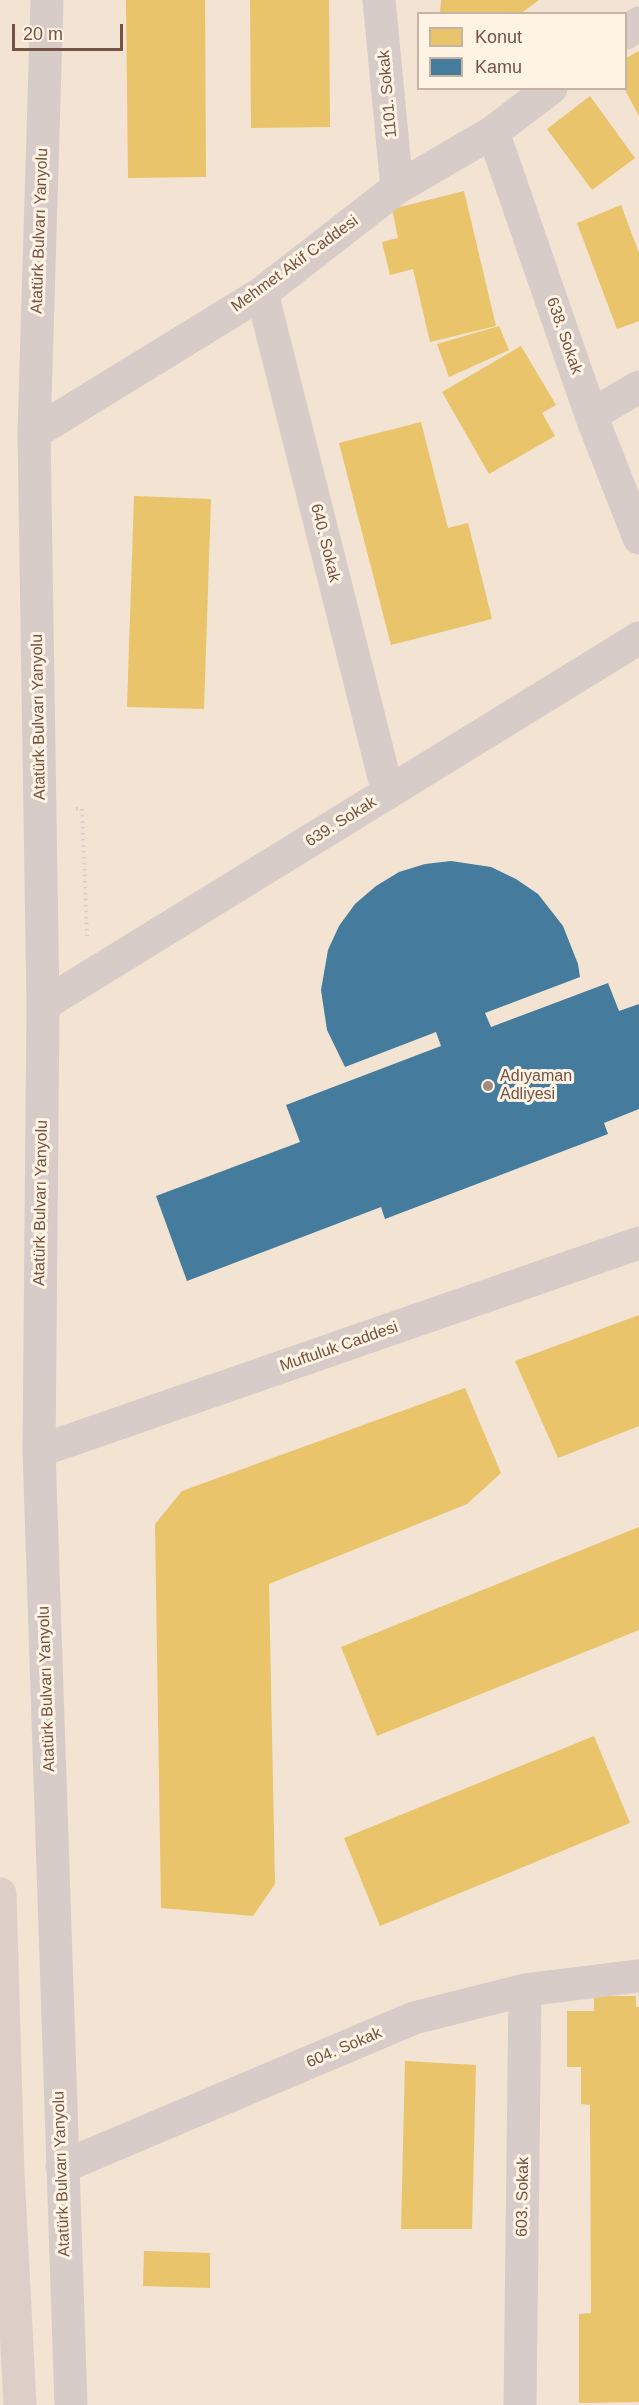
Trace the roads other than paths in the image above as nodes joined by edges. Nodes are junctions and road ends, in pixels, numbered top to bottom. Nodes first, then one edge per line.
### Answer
1 (47, 0) edge
2 (379, 0) edge
3 (639, 23) edge
4 (627, 32) edge
5 (548, 90) edge
6 (493, 132) junction
7 (397, 188) junction
8 (262, 293) junction
9 (639, 387) edge
10 (591, 415) junction
11 (34, 433) junction
12 (639, 538) edge
13 (639, 638) edge
14 (388, 793) junction
15 (43, 1005) junction
16 (639, 1243) edge
17 (39, 1451) junction
18 (0, 1894) edge
19 (639, 1976) edge
20 (525, 1990) junction
21 (62, 2167) junction
22 (20, 2405) edge
23 (71, 2405) edge
24 (520, 2405) edge

1 - 11 street, Atatürk Bulvarı Yanyolu
2 - 7 street, 1101. Sokak
3 - 4 street
5 - 6 street, Mehmet Akif Caddesi
6 - 7 street, Mehmet Akif Caddesi
6 - 10 street, 638. Sokak
7 - 8 street, Mehmet Akif Caddesi
8 - 11 street, Mehmet Akif Caddesi
8 - 14 street, 640. Sokak
9 - 10 street
10 - 12 street, 638. Sokak
11 - 15 street, Atatürk Bulvarı Yanyolu
13 - 14 street, 639. Sokak
14 - 15 street, 639. Sokak
15 - 17 street, Atatürk Bulvarı Yanyolu
16 - 17 street, Muftuluk Caddesi
17 - 21 street, Atatürk Bulvarı Yanyolu
18 - 22 highway
19 - 20 street, 604. Sokak
20 - 21 street, 604. Sokak
20 - 24 street, 603. Sokak
21 - 23 street, Atatürk Bulvarı Yanyolu

